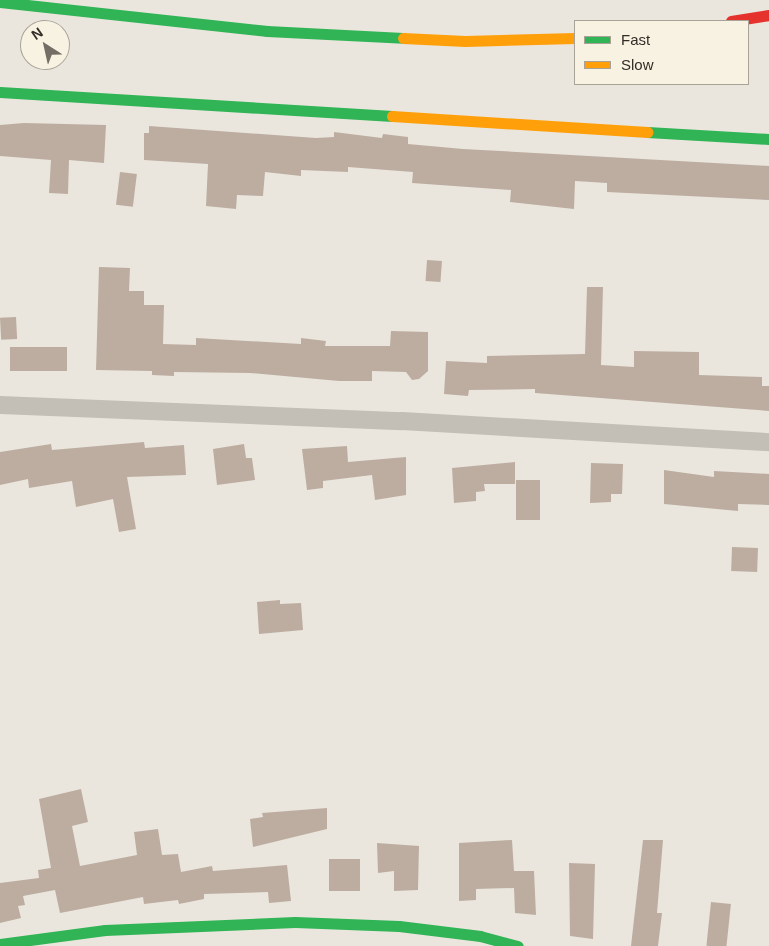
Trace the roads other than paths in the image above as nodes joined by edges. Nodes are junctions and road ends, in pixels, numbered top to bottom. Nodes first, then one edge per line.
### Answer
1 (0, 2) edge
2 (769, 15) edge
3 (737, 20) edge
4 (574, 38) edge
5 (0, 92) edge
6 (769, 139) edge
7 (0, 405) edge
8 (769, 442) edge
9 (0, 944) edge
10 (518, 946) edge

1 - 4 street
2 - 3 street
5 - 6 street
7 - 8 street
9 - 10 street

